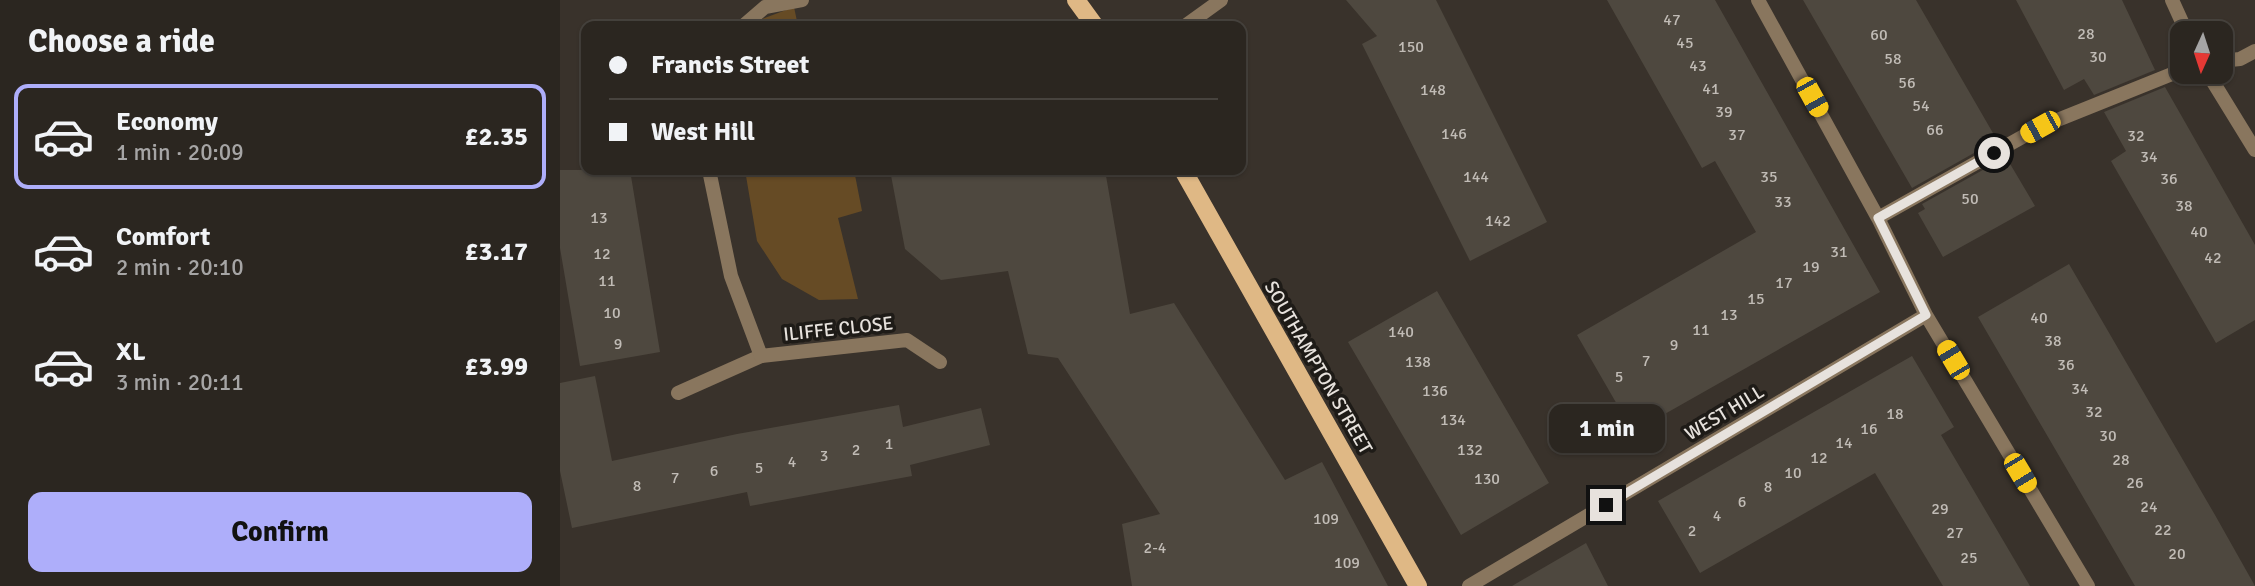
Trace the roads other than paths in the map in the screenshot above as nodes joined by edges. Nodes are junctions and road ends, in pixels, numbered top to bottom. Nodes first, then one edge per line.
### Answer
1 (802, 0) edge
2 (1076, 0) edge
3 (1221, 0) edge
4 (1758, 0) edge
5 (2172, 0) edge
6 (749, 21) edge
7 (1091, 21) edge
8 (1192, 21) edge
9 (2182, 21) edge
10 (2255, 51) edge
11 (2233, 60) edge
12 (2170, 75) edge
13 (2214, 84) edge
14 (2255, 150) edge
15 (710, 175) edge
16 (1186, 175) edge
17 (1878, 218) junction
18 (1926, 315) junction
19 (761, 356) junction
20 (940, 362) dead end
21 (678, 393) dead end
22 (1418, 586) edge
23 (1469, 586) edge
24 (2088, 586) edge

1 - 6 street
2 - 7 main road
3 - 8 street
4 - 17 street
5 - 9 street
10 - 11 street
12 - 17 street
13 - 14 street
15 - 19 street, ILIFFE CLOSE
16 - 22 main road, SOUTHAMPTON STREET
17 - 18 street
18 - 23 street, WEST HILL
18 - 24 street
19 - 20 street, ILIFFE CLOSE
19 - 21 street

